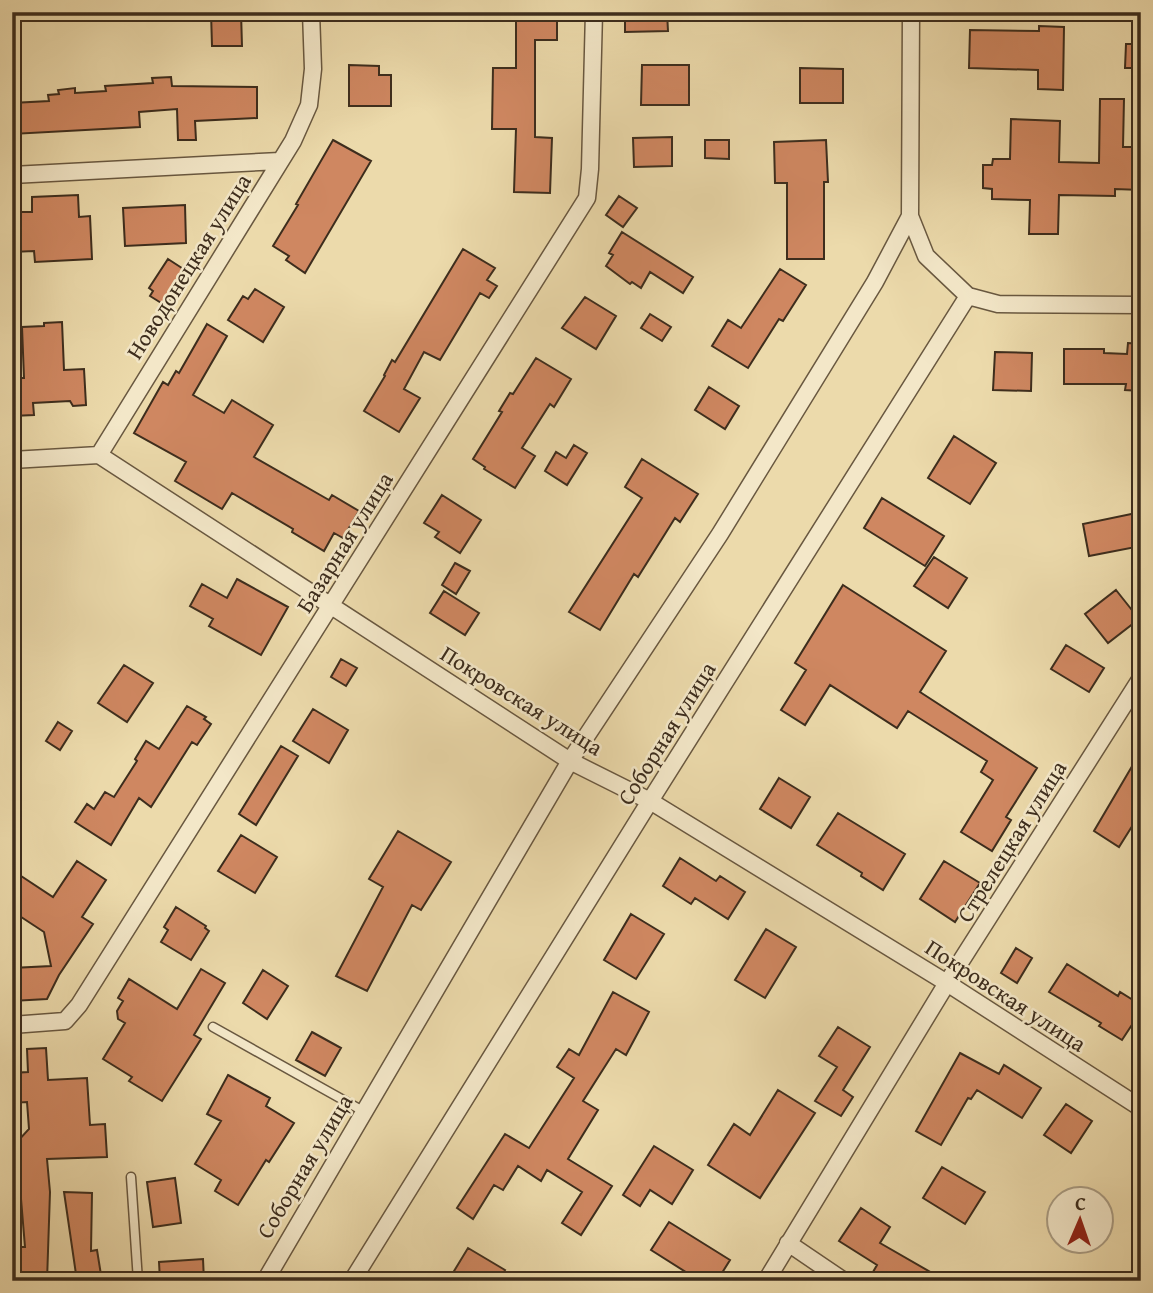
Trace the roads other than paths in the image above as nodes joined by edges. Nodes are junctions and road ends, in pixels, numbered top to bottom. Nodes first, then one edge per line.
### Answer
1 (311, 12) edge
2 (594, 12) edge
3 (911, 12) edge
4 (280, 161) junction
5 (12, 175) edge
6 (910, 216) junction
7 (968, 296) junction
8 (1141, 304) edge
9 (99, 455) junction
10 (12, 460) edge
11 (332, 605) junction
12 (1141, 678) edge
13 (570, 761) junction
14 (650, 802) junction
15 (947, 983) junction
16 (12, 1025) edge
17 (213, 1027) dead end
18 (1141, 1108) edge
19 (363, 1111) junction
20 (131, 1177) dead end
21 (788, 1243) junction
22 (138, 1281) edge
23 (265, 1281) edge
24 (352, 1281) edge
25 (766, 1281) edge
26 (845, 1281) edge

1 - 4 street, Новодонецкая улица
2 - 11 street, Базарная улица
3 - 6 street, Соборная улица
4 - 5 street
4 - 9 street, Новодонецкая улица
6 - 7 street, Соборная улица
6 - 13 street, Соборная улица
7 - 8 street
7 - 14 street, Соборная улица
9 - 10 street
9 - 11 street, Покровская улица
11 - 13 street, Покровская улица
11 - 16 street, Базарная улица
12 - 15 street, Стрелецкая улица
13 - 14 street, Покровская улица
13 - 19 street, Соборная улица
14 - 15 street, Покровская улица
14 - 24 street, Соборная улица
15 - 18 street, Покровская улица
15 - 21 street, Стрелецкая улица
17 - 19 lane
19 - 23 street, Соборная улица
20 - 22 lane
21 - 25 street, Стрелецкая улица
21 - 26 street

